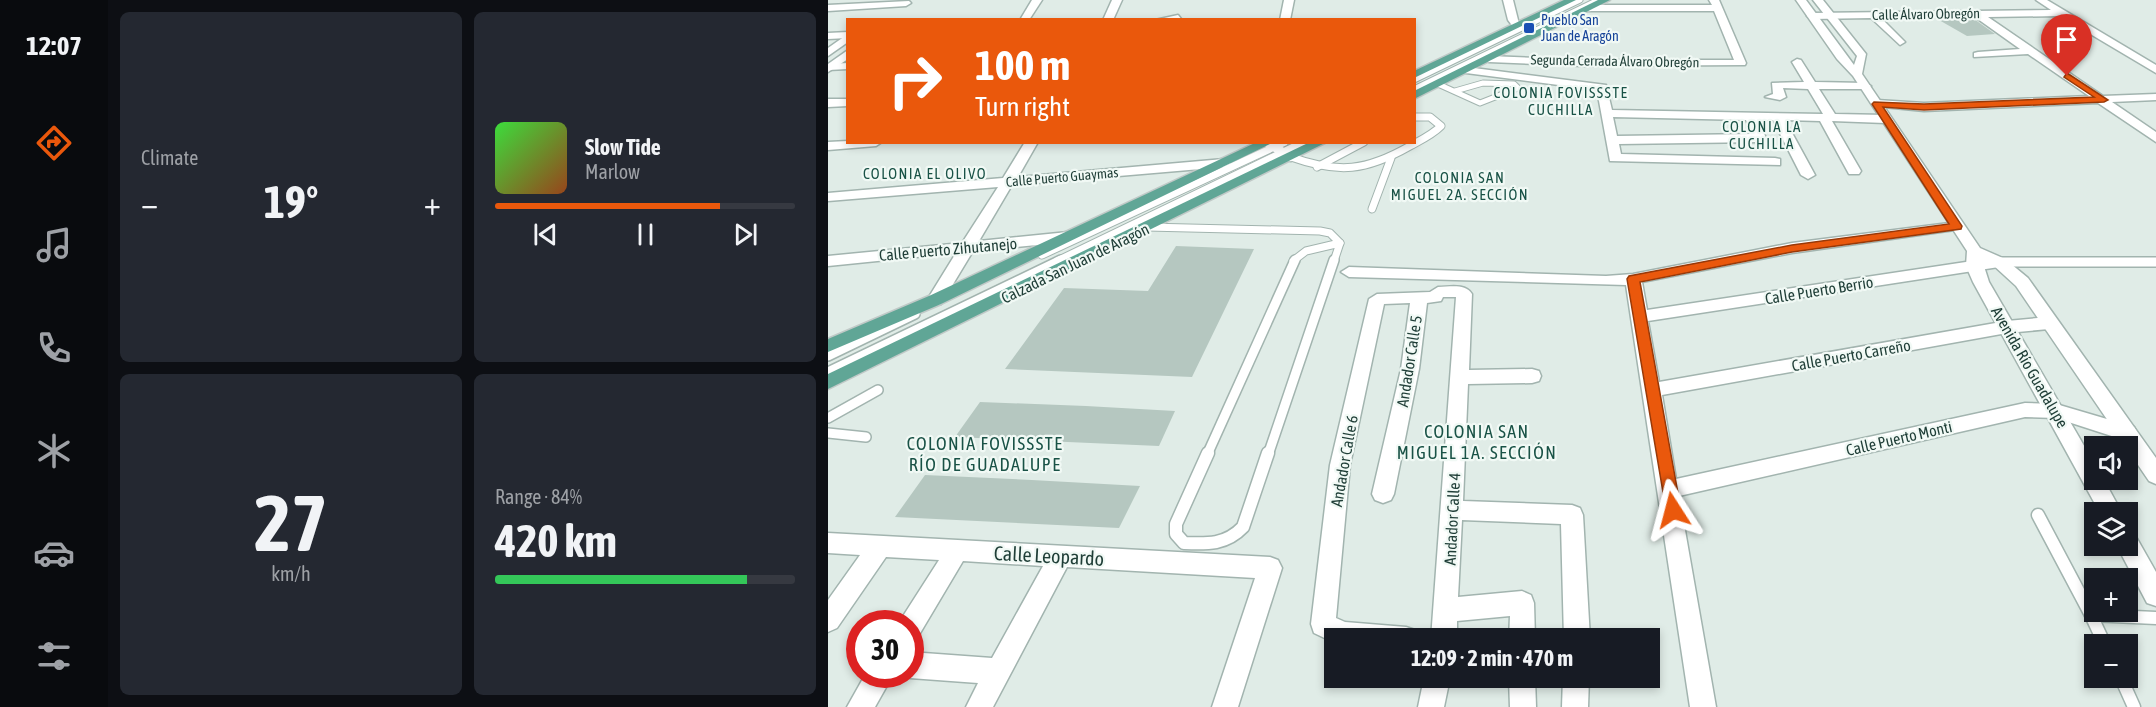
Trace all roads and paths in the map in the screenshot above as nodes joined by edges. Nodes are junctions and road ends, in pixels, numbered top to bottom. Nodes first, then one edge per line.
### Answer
1 (866, 0) edge
2 (1037, 0) edge
3 (1117, 0) edge
4 (1289, 0) edge
5 (1508, 0) edge
6 (1571, 0) edge
7 (1580, 0) edge
8 (1605, 0) edge
9 (1801, 0) edge
10 (1818, 0) edge
11 (2041, 0) edge
12 (828, 2) edge
13 (891, 2) edge
14 (908, 2) edge
15 (1593, 4) edge
16 (1716, 4) edge
17 (828, 8) edge
18 (1976, 13) junction
19 (2060, 13) junction
20 (893, 14) dead end
21 (1872, 14) junction
22 (876, 15) dead end
23 (1829, 15) junction
24 (1812, 16) junction
25 (1025, 18) edge
26 (1109, 18) edge
27 (1285, 18) edge
28 (1517, 26) junction
29 (828, 36) edge
30 (846, 36) edge
31 (846, 38) edge
32 (1900, 42) dead end
33 (2029, 51) junction
34 (828, 53) edge
35 (846, 55) edge
36 (1978, 55) dead end
37 (1489, 59) junction
38 (1797, 62) dead end
39 (846, 66) edge
40 (829, 68) edge
41 (1466, 70) junction
42 (2156, 70) edge
43 (1416, 74) edge
44 (1857, 74) junction
45 (1416, 79) edge
46 (1438, 84) junction
47 (1814, 86) junction
48 (1865, 86) junction
49 (1416, 88) edge
50 (1455, 91) junction
51 (1773, 91) dead end
52 (1416, 95) edge
53 (2156, 97) edge
54 (2104, 100) junction
55 (846, 102) edge
56 (828, 103) edge
57 (1877, 104) junction
58 (1606, 113) junction
59 (1750, 115) junction
60 (1777, 116) junction
61 (1416, 117) edge
62 (1828, 118) junction
63 (1885, 118) junction
64 (2156, 138) edge
65 (1612, 140) junction
66 (1416, 142) edge
67 (857, 144) edge
68 (1031, 144) edge
69 (1292, 144) edge
70 (1303, 144) edge
71 (1360, 144) edge
72 (1413, 144) edge
73 (828, 147) edge
74 (1275, 147) edge
75 (1391, 158) junction
76 (1775, 162) dead end
77 (1224, 163) junction
78 (1317, 167) junction
79 (1854, 171) dead end
80 (1808, 175) dead end
81 (1008, 181) junction
82 (828, 197) edge
83 (1372, 209) dead end
84 (1957, 226) junction
85 (1147, 227) junction
86 (1068, 237) junction
87 (1340, 243) junction
88 (966, 248) junction
89 (1975, 259) junction
90 (828, 261) edge
91 (1999, 262) junction
92 (2156, 262) edge
93 (1349, 272) dead end
94 (1633, 279) junction
95 (1419, 298) junction
96 (935, 300) junction
97 (1638, 317) junction
98 (2049, 323) junction
99 (2007, 327) junction
100 (830, 347) edge
101 (828, 372) edge
102 (1532, 376) dead end
103 (1459, 377) junction
104 (828, 382) edge
105 (878, 390) dead end
106 (1653, 390) junction
107 (2056, 411) junction
108 (828, 418) edge
109 (828, 433) edge
110 (2127, 433) junction
111 (866, 437) dead end
112 (2156, 475) edge
113 (1670, 489) junction
114 (1383, 494) dead end
115 (2105, 502) edge
116 (1452, 510) junction
117 (2038, 515) dead end
118 (828, 543) edge
119 (881, 545) junction
120 (957, 551) junction
121 (2135, 556) edge
122 (1060, 557) junction
123 (2156, 596) edge
124 (2084, 602) edge
125 (920, 610) edge
126 (1447, 610) junction
127 (2138, 617) edge
128 (2156, 618) edge
129 (828, 620) edge
130 (1331, 628) edge
131 (1445, 628) edge
132 (1522, 628) edge
133 (1577, 628) edge
134 (924, 666) edge
135 (999, 671) junction
136 (872, 688) edge
137 (1435, 688) edge
138 (1522, 688) edge
139 (1576, 688) edge
140 (2125, 688) edge
141 (860, 707) edge
142 (979, 707) edge
143 (1226, 707) edge
144 (1431, 707) edge
145 (1522, 707) edge
146 (1575, 707) edge
147 (1703, 707) edge
148 (2134, 707) edge

1 - 12 street
2 - 25 street
3 - 26 street
4 - 27 street
5 - 28 street
6 - 28 main road
7 - 45 lane
8 - 15 main road
9 - 24 street, Avenida Río Guadalupe
10 - 23 street, Avenida Río Guadalupe
11 - 19 street
13 - 14 street
13 - 17 street
13 - 22 street
14 - 20 street
15 - 16 street
15 - 37 main road
15 - 49 lane
16 - 37 street, Segunda Cerrada Álvaro Obregón
18 - 19 street, Calle Álvaro Obregón
18 - 21 street, Calle Álvaro Obregón
18 - 33 street
19 - 42 street
21 - 23 street, Calle Álvaro Obregón
21 - 32 street
23 - 24 street, Calle Álvaro Obregón
23 - 44 street, Avenida Río Guadalupe
24 - 44 street, Avenida Río Guadalupe
28 - 43 main road
29 - 30 street
31 - 34 street
33 - 36 street
33 - 54 street
35 - 40 street
37 - 41 main road
38 - 47 street
39 - 40 street
41 - 46 main road
41 - 58 street
44 - 48 street, Avenida Río Guadalupe
46 - 50 lane
46 - 52 main road
47 - 48 street
47 - 51 street
47 - 62 street
48 - 57 street, Avenida Río Guadalupe
50 - 50 lane
53 - 54 street
54 - 57 street
54 - 64 street
55 - 56 street
57 - 63 street, Avenida Río Guadalupe
58 - 59 street
58 - 65 street
59 - 60 street
59 - 65 street
60 - 62 street
60 - 80 street
61 - 66 lane
62 - 63 street
62 - 79 street
63 - 84 street, Avenida Río Guadalupe
65 - 76 street
67 - 73 street
68 - 81 street
69 - 74 lane
70 - 74 main road, Calzada San Juan de Aragón
71 - 78 lane
72 - 75 lane
74 - 77 main road, Calzada San Juan de Aragón
74 - 78 lane
74 - 85 main road, Calzada San Juan de Aragón
74 - 100 lane
74 - 101 lane
75 - 78 lane
75 - 83 lane
77 - 81 street, Calle Puerto Guaymas
77 - 86 main road, Calzada San Juan de Aragón
81 - 82 street, Calle Puerto Guaymas
81 - 88 street
84 - 89 street, Avenida Río Guadalupe
84 - 94 street
85 - 87 lane
85 - 104 main road, Calzada San Juan de Aragón
86 - 88 street, Calle Puerto Zihutanejo
86 - 96 main road, Calzada San Juan de Aragón
87 - 87 lane
88 - 90 street, Calle Puerto Zihutanejo
88 - 96 street
89 - 91 street, Avenida Río Guadalupe
89 - 97 street, Calle Puerto Berrio
89 - 99 street, Avenida Río Guadalupe
91 - 92 lane
91 - 98 street, Avenida Río Guadalupe
93 - 94 street
94 - 97 street
95 - 103 street, Andador Calle 4
95 - 114 street, Andador Calle 5
95 - 130 street, Andador Calle 6
96 - 100 main road, Calzada San Juan de Aragón
97 - 106 street
98 - 99 street, Calle Puerto Carreño
98 - 110 street, Avenida Río Guadalupe
99 - 106 street, Calle Puerto Carreño
99 - 107 street, Avenida Río Guadalupe
102 - 103 street
103 - 116 street, Andador Calle 4
105 - 108 lane
106 - 113 street
107 - 110 street, Calle Puerto Monti
107 - 113 street, Calle Puerto Monti
107 - 115 street, Avenida Río Guadalupe
109 - 111 lane
110 - 112 street, Avenida Río Guadalupe
113 - 147 street
116 - 126 street, Andador Calle 4
116 - 133 street
117 - 124 lane
118 - 119 street, Calle Leopardo
119 - 120 street, Calle Leopardo
119 - 129 street
120 - 122 street, Calle Leopardo
120 - 125 street
121 - 123 street
122 - 135 street
122 - 143 street, Calle Leopardo
126 - 131 street, Andador Calle 4
126 - 132 street
127 - 128 lane
134 - 135 street
135 - 142 street
136 - 141 street
137 - 144 street
138 - 145 street
139 - 146 street
140 - 148 lane

